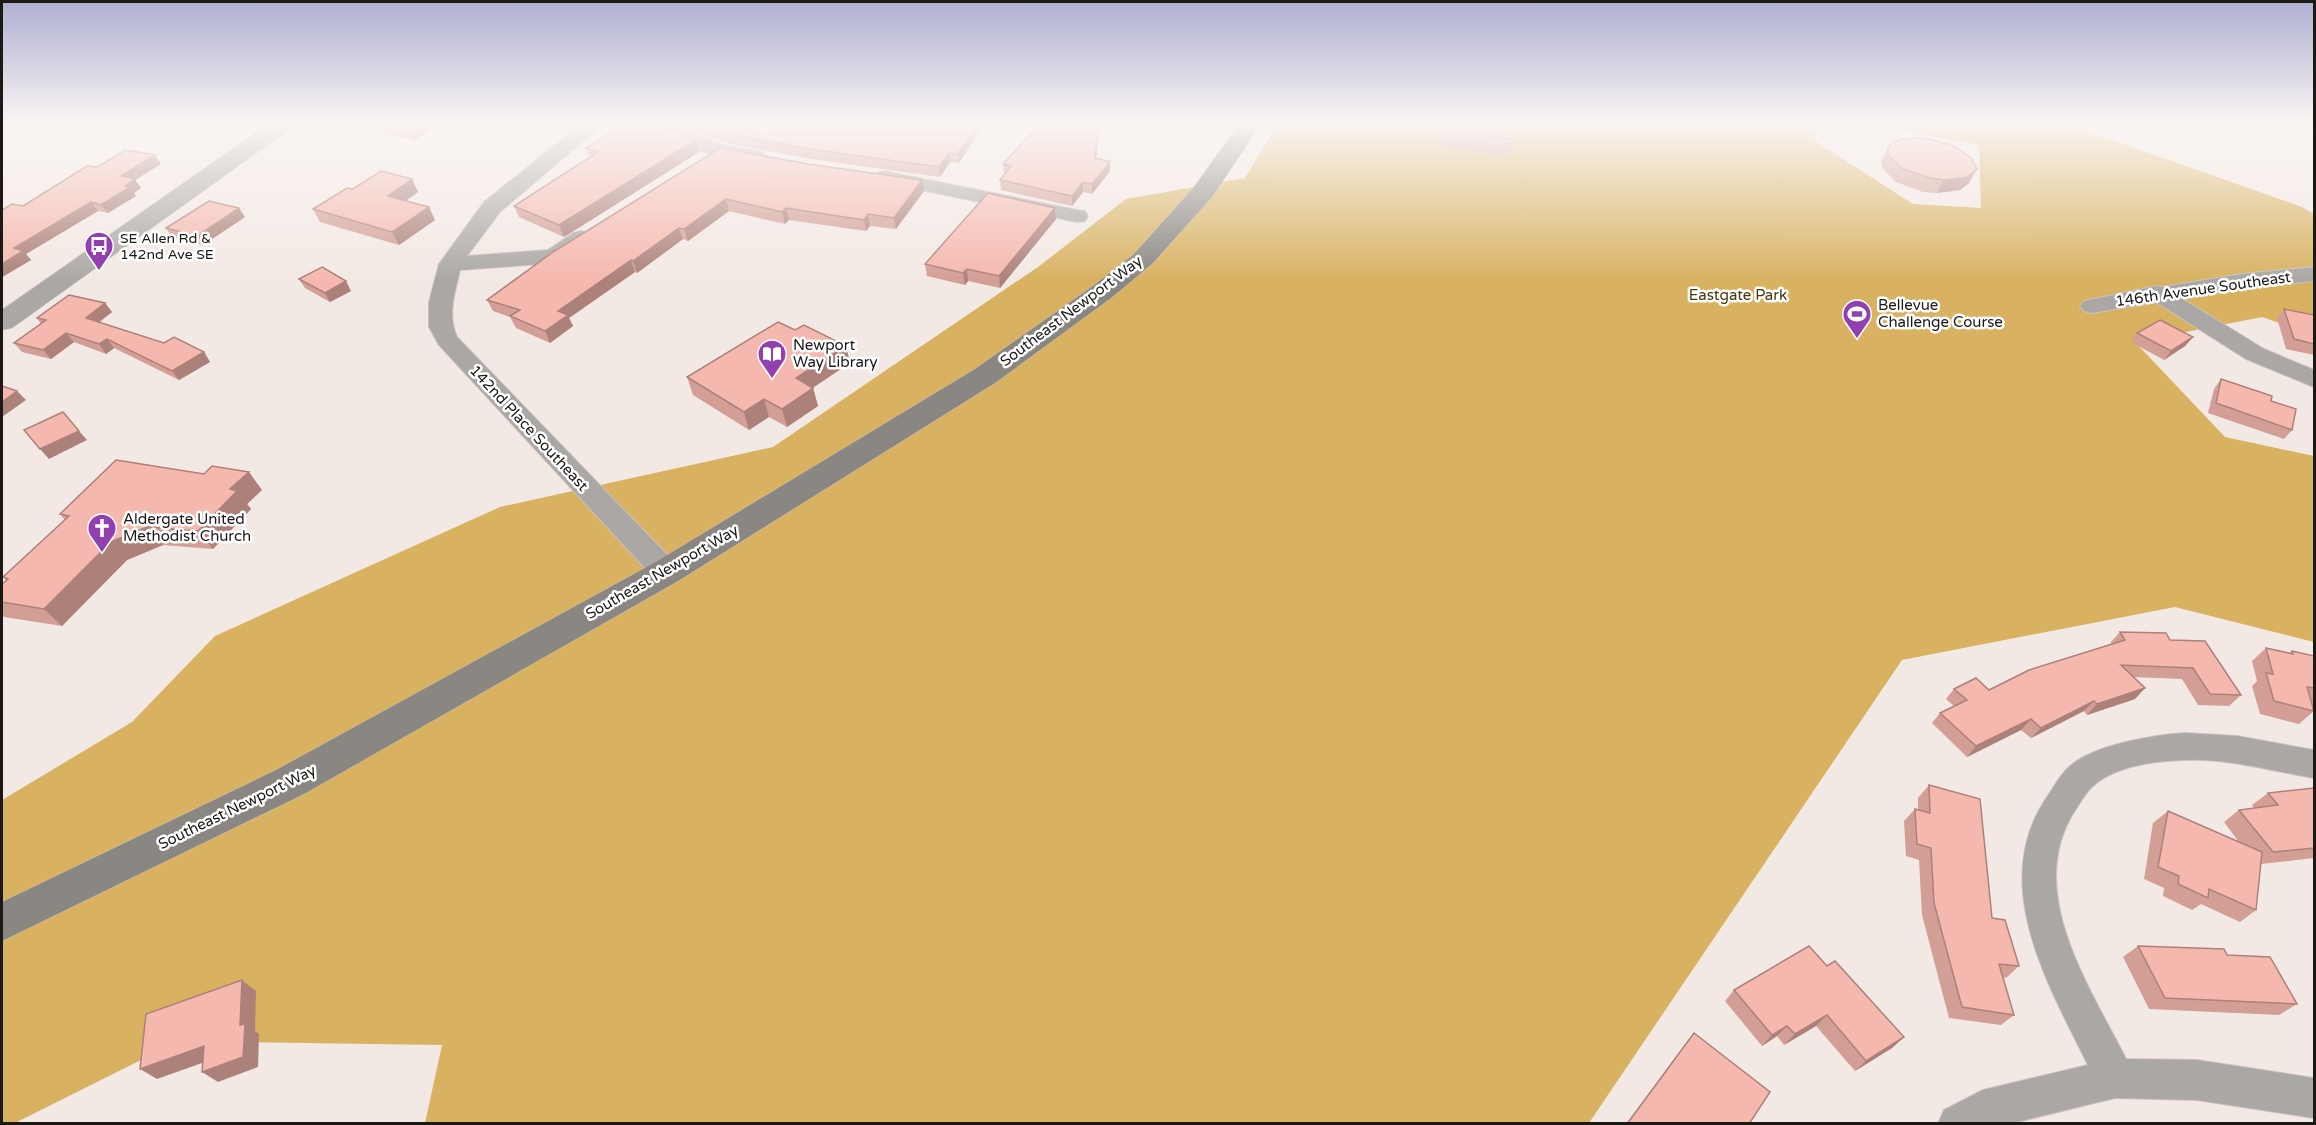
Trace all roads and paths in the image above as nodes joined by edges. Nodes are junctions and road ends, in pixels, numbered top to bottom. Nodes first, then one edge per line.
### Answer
1 (207, 176) edge
2 (529, 176) edge
3 (881, 176) edge
4 (1214, 176) edge
5 (1077, 216) dead end
6 (602, 225) edge
7 (450, 264) junction
8 (2314, 274) edge
9 (2157, 294) junction
10 (2092, 306) dead end
11 (2, 321) edge
12 (2314, 379) edge
13 (666, 572) junction
14 (2314, 764) edge
15 (2, 922) edge
16 (2115, 1078) junction
17 (2314, 1098) edge
18 (1958, 1124) edge

1 - 11 street
2 - 7 street
3 - 5 street
4 - 13 main road, Southeast Newport Way
6 - 7 street
7 - 13 street, 142nd Place Southeast
8 - 9 street, 146th Avenue Southeast
9 - 10 street, 146th Avenue Southeast
9 - 12 street
13 - 15 main road, Southeast Newport Way
14 - 16 street
16 - 17 street
16 - 18 street

